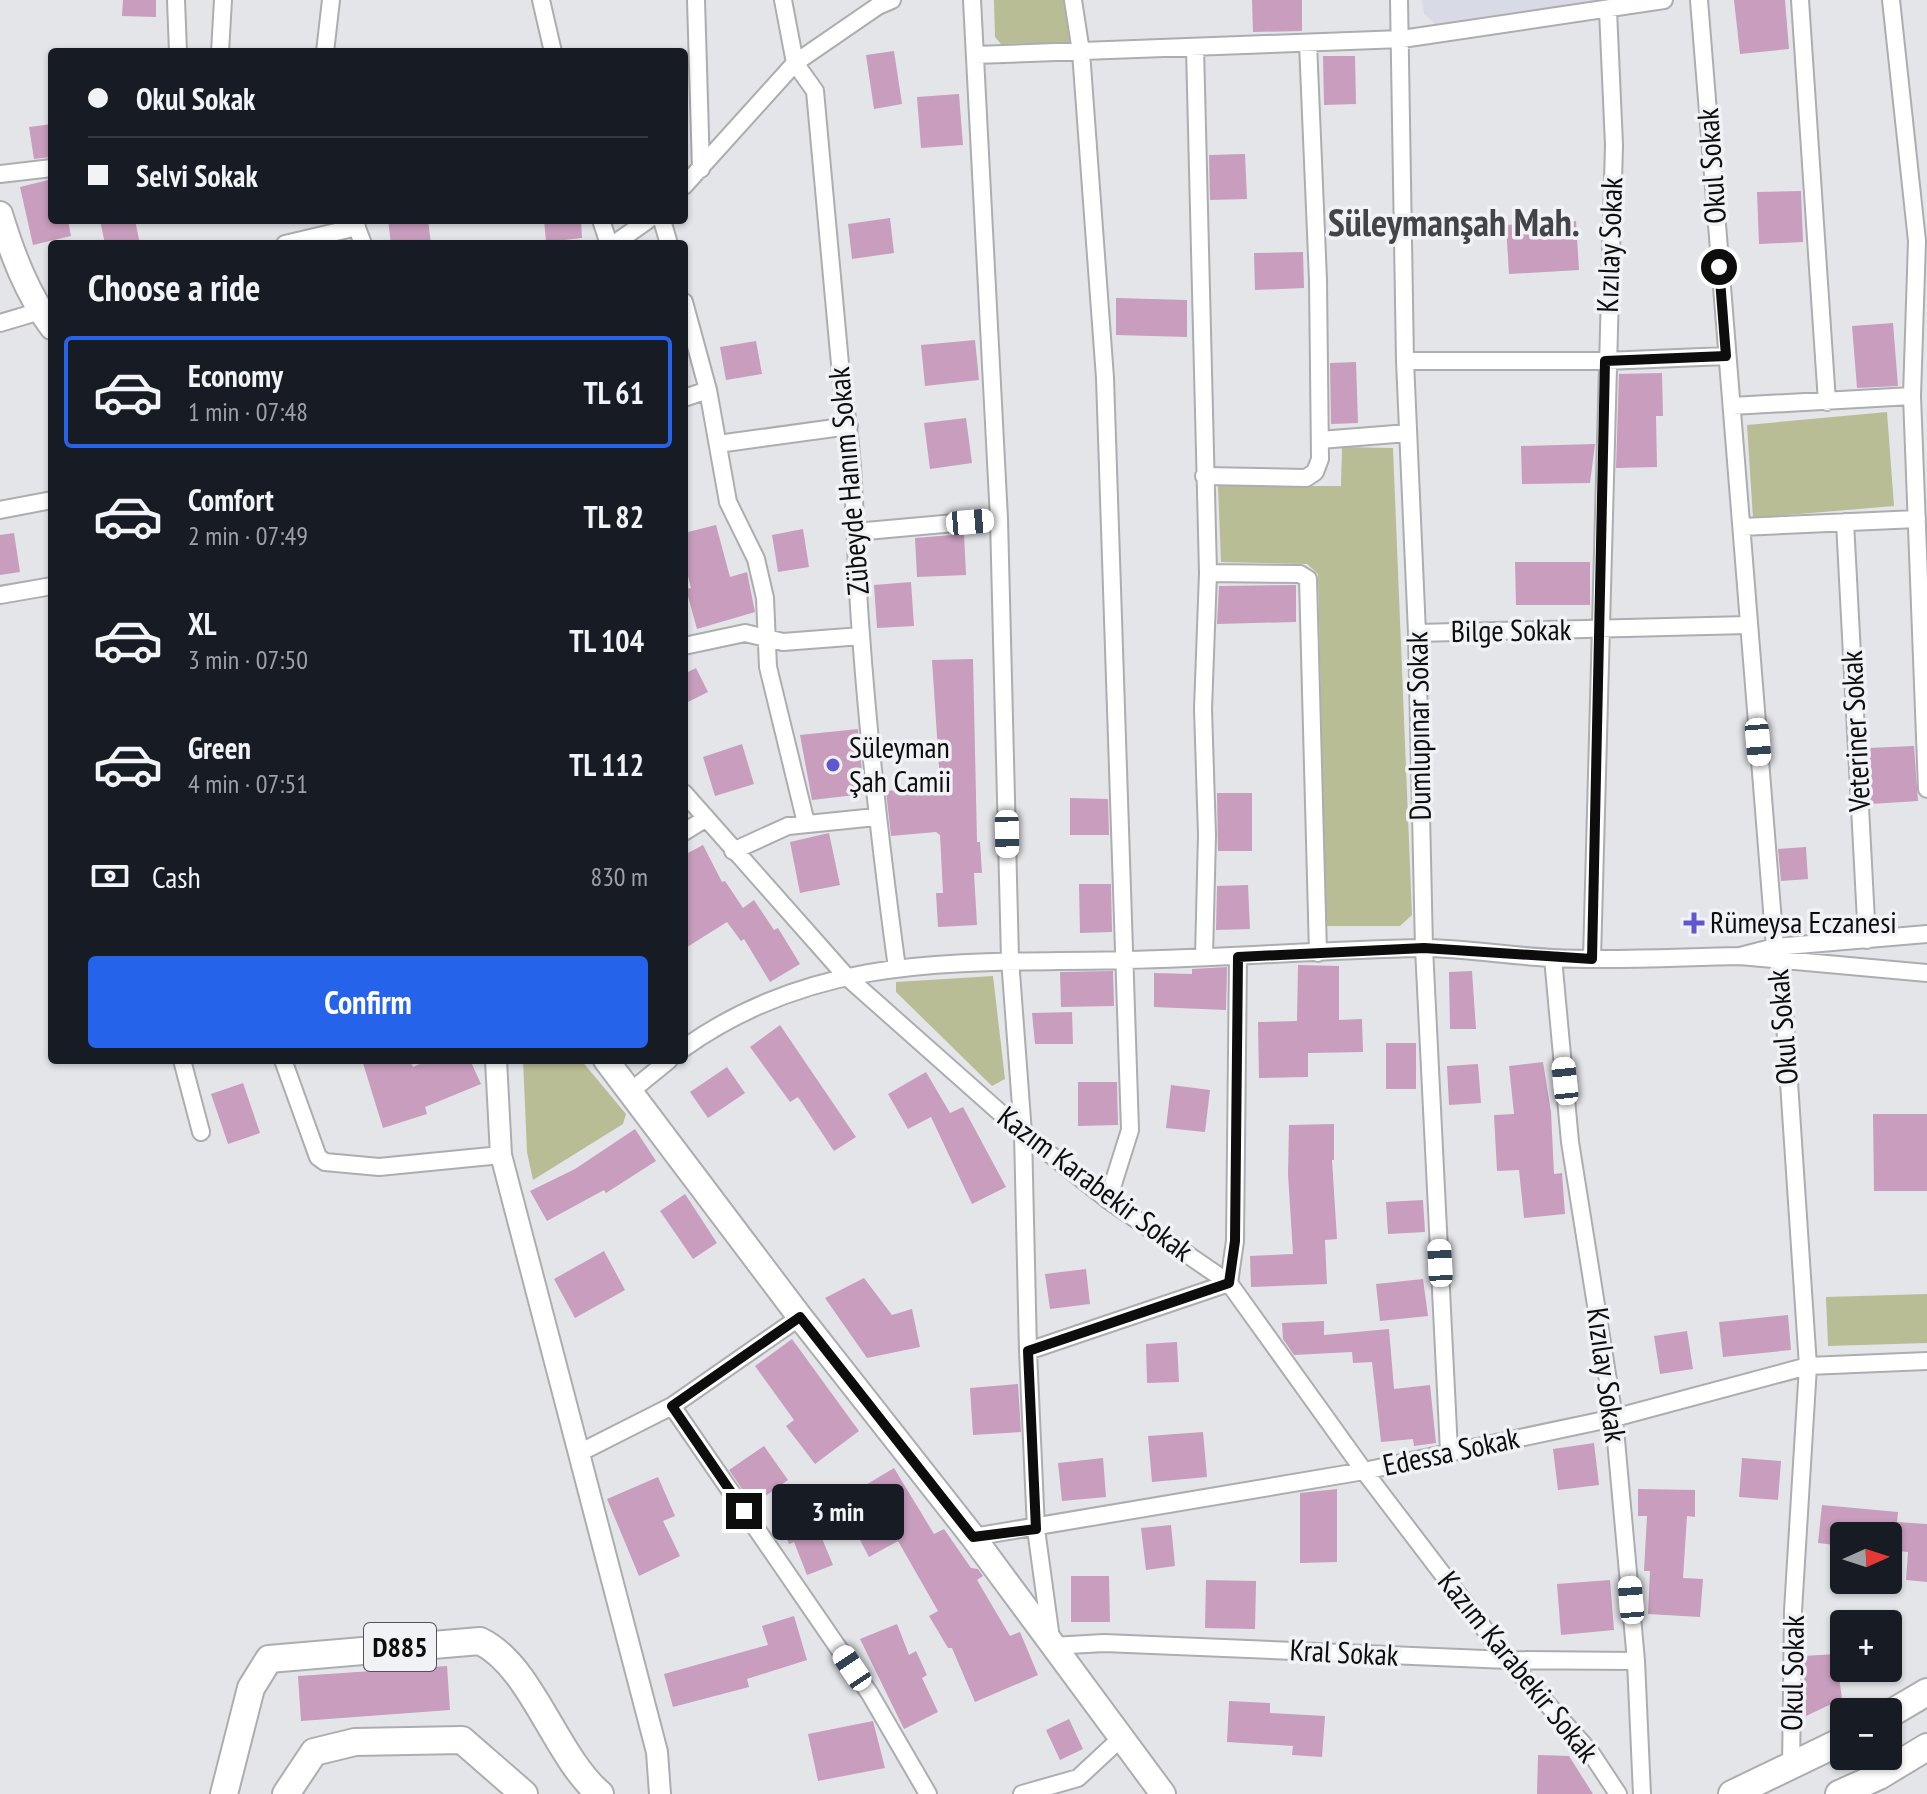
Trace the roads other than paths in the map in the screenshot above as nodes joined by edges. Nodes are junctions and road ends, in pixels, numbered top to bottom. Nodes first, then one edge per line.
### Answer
1 (176, 0) edge
2 (223, 0) edge
3 (331, 0) edge
4 (541, 0) edge
5 (696, 0) edge
6 (783, 0) edge
7 (892, 0) edge
8 (972, 0) edge
9 (1073, 0) edge
10 (1399, 0) edge
11 (1664, 0) edge
12 (1699, 0) edge
13 (1800, 0) edge
14 (1891, 0) edge
15 (1608, 10) junction
16 (1402, 39) junction
17 (1308, 43) junction
18 (178, 48) edge
19 (220, 48) edge
20 (325, 48) edge
21 (552, 48) edge
22 (1195, 48) junction
23 (1081, 52) junction
24 (975, 55) junction
25 (795, 63) junction
26 (48, 168) edge
27 (701, 169) junction
28 (0, 174) edge
29 (688, 182) edge
30 (0, 214) edge
31 (355, 224) edge
32 (642, 224) edge
33 (299, 240) edge
34 (618, 240) edge
35 (1922, 242) edge
36 (48, 315) edge
37 (688, 317) edge
38 (0, 323) edge
39 (1726, 356) junction
40 (1405, 361) junction
41 (1605, 361) junction
42 (708, 390) junction
43 (1912, 396) junction
44 (688, 397) edge
45 (1827, 402) junction
46 (1732, 406) junction
47 (849, 426) junction
48 (1408, 433) junction
49 (1320, 440) junction
50 (718, 444) junction
51 (1204, 476) junction
52 (48, 501) edge
53 (0, 510) edge
54 (999, 519) junction
55 (1917, 519) junction
56 (1845, 522) junction
57 (1742, 527) junction
58 (855, 532) junction
59 (1208, 573) junction
60 (48, 587) edge
61 (0, 595) edge
62 (1748, 625) junction
63 (1601, 629) junction
64 (1417, 633) junction
65 (861, 636) junction
66 (767, 637) junction
67 (688, 645) edge
68 (1927, 789) edge
69 (688, 798) edge
70 (876, 817) junction
71 (705, 819) junction
72 (806, 823) junction
73 (688, 830) edge
74 (733, 851) junction
75 (1927, 934) edge
76 (1867, 940) junction
77 (1424, 948) junction
78 (1318, 953) junction
79 (1777, 954) junction
80 (1204, 956) junction
81 (1238, 957) junction
82 (1553, 958) junction
83 (1010, 959) junction
84 (1592, 959) junction
85 (1126, 960) junction
86 (897, 968) junction
87 (1927, 973) edge
88 (846, 976) junction
89 (688, 1046) edge
90 (183, 1064) edge
91 (284, 1064) edge
92 (496, 1064) edge
93 (609, 1064) edge
94 (664, 1064) edge
95 (631, 1091) junction
96 (201, 1132) dead end
97 (1023, 1133) junction
98 (501, 1155) junction
99 (1108, 1200) junction
100 (1229, 1283) junction
101 (800, 1317) junction
102 (1028, 1351) junction
103 (1927, 1361) edge
104 (1808, 1366) junction
105 (672, 1406) junction
106 (1614, 1418) junction
107 (1449, 1451) junction
108 (579, 1453) junction
109 (1364, 1471) junction
110 (1036, 1529) junction
111 (973, 1537) junction
112 (1052, 1646) junction
113 (1508, 1660) junction
114 (1636, 1661) junction
115 (1927, 1692) edge
116 (1902, 1707) edge
117 (1121, 1738) junction
118 (1830, 1747) edge
119 (1927, 1747) edge
120 (1791, 1768) junction
121 (224, 1794) edge
122 (286, 1794) edge
123 (524, 1794) edge
124 (600, 1794) edge
125 (660, 1794) edge
126 (928, 1794) edge
127 (1022, 1794) edge
128 (1163, 1794) edge
129 (1618, 1794) edge
130 (1642, 1794) edge
131 (1732, 1794) edge
132 (1839, 1794) edge

1 - 18 street
2 - 19 street
3 - 20 street
4 - 21 street
5 - 27 street
6 - 25 street, Zübeyde Hanım Sokak
7 - 25 street
8 - 24 street
9 - 23 street
10 - 16 street, Dumlupınar Sokak
11 - 15 street
12 - 39 street, Okul Sokak
13 - 45 street
14 - 35 street
15 - 16 street
15 - 41 street, Kızılay Sokak
16 - 17 street
16 - 40 street, Dumlupınar Sokak
17 - 22 street
17 - 49 street
22 - 23 street
22 - 51 street
23 - 24 street
23 - 85 street
24 - 54 street
25 - 27 street
25 - 47 street, Zübeyde Hanım Sokak
26 - 28 street
27 - 29 street
30 - 36 main road
31 - 33 street
32 - 34 street
35 - 43 street
36 - 38 street
37 - 42 street
39 - 41 street
39 - 46 street, Okul Sokak
40 - 41 street
40 - 48 street, Dumlupınar Sokak
41 - 63 street, Kızılay Sokak
42 - 44 street
42 - 50 street
43 - 45 street
43 - 55 street
45 - 46 street
46 - 57 street, Okul Sokak
47 - 50 street
47 - 58 street, Zübeyde Hanım Sokak
48 - 49 street
48 - 64 street, Dumlupınar Sokak
49 - 51 street
50 - 66 street
51 - 59 street
52 - 53 street
54 - 58 street
54 - 83 street
55 - 56 street
55 - 68 street
56 - 57 street
56 - 76 street, Veteriner Sokak
57 - 62 street, Okul Sokak
58 - 65 street, Zübeyde Hanım Sokak
59 - 78 street
59 - 80 street
60 - 61 street
62 - 63 street, Bilge Sokak
62 - 79 street, Okul Sokak
63 - 64 street, Bilge Sokak
63 - 84 street, Kızılay Sokak
64 - 77 street, Dumlupınar Sokak
65 - 66 street
65 - 70 street, Zübeyde Hanım Sokak
66 - 67 street
66 - 72 street
69 - 71 street, Kazım Karabekir Sokak
70 - 72 street
70 - 86 street, Zübeyde Hanım Sokak
71 - 73 street
71 - 74 street, Kazım Karabekir Sokak
72 - 74 street
74 - 88 street, Kazım Karabekir Sokak
75 - 76 street
76 - 79 street
77 - 78 street
77 - 82 street
77 - 107 street, Dumlupınar Sokak
78 - 81 street
79 - 84 street
79 - 87 street
79 - 104 street, Okul Sokak
80 - 81 street
80 - 85 street
81 - 100 street
82 - 84 street
82 - 106 street, Kızılay Sokak
83 - 85 street
83 - 86 street
83 - 97 street
85 - 99 street
86 - 88 street
88 - 89 street
88 - 97 street, Kazım Karabekir Sokak
90 - 96 street
91 - 98 street
92 - 98 street
93 - 95 main road
94 - 95 street
95 - 101 main road
97 - 99 street, Kazım Karabekir Sokak
97 - 102 street
98 - 108 street
99 - 100 street, Kazım Karabekir Sokak
100 - 102 street
100 - 109 street, Kazım Karabekir Sokak
101 - 105 street
101 - 111 main road
102 - 110 street
103 - 104 street, Edessa Sokak
104 - 106 street, Edessa Sokak
104 - 120 street, Okul Sokak
105 - 108 street
105 - 126 street
106 - 107 street, Edessa Sokak
106 - 114 street, Kızılay Sokak
107 - 109 street, Edessa Sokak
108 - 125 street
109 - 110 street, Edessa Sokak
109 - 113 street, Kazım Karabekir Sokak
110 - 111 street, Edessa Sokak
110 - 112 street
111 - 112 main road
112 - 113 street, Kral Sokak
112 - 117 main road
113 - 114 street, Kral Sokak
113 - 129 street, Kazım Karabekir Sokak
114 - 130 street, Kızılay Sokak
115 - 116 main road
117 - 127 street
117 - 128 main road
118 - 120 main road
119 - 132 main road
120 - 131 main road
121 - 124 main road, D885
122 - 123 main road

